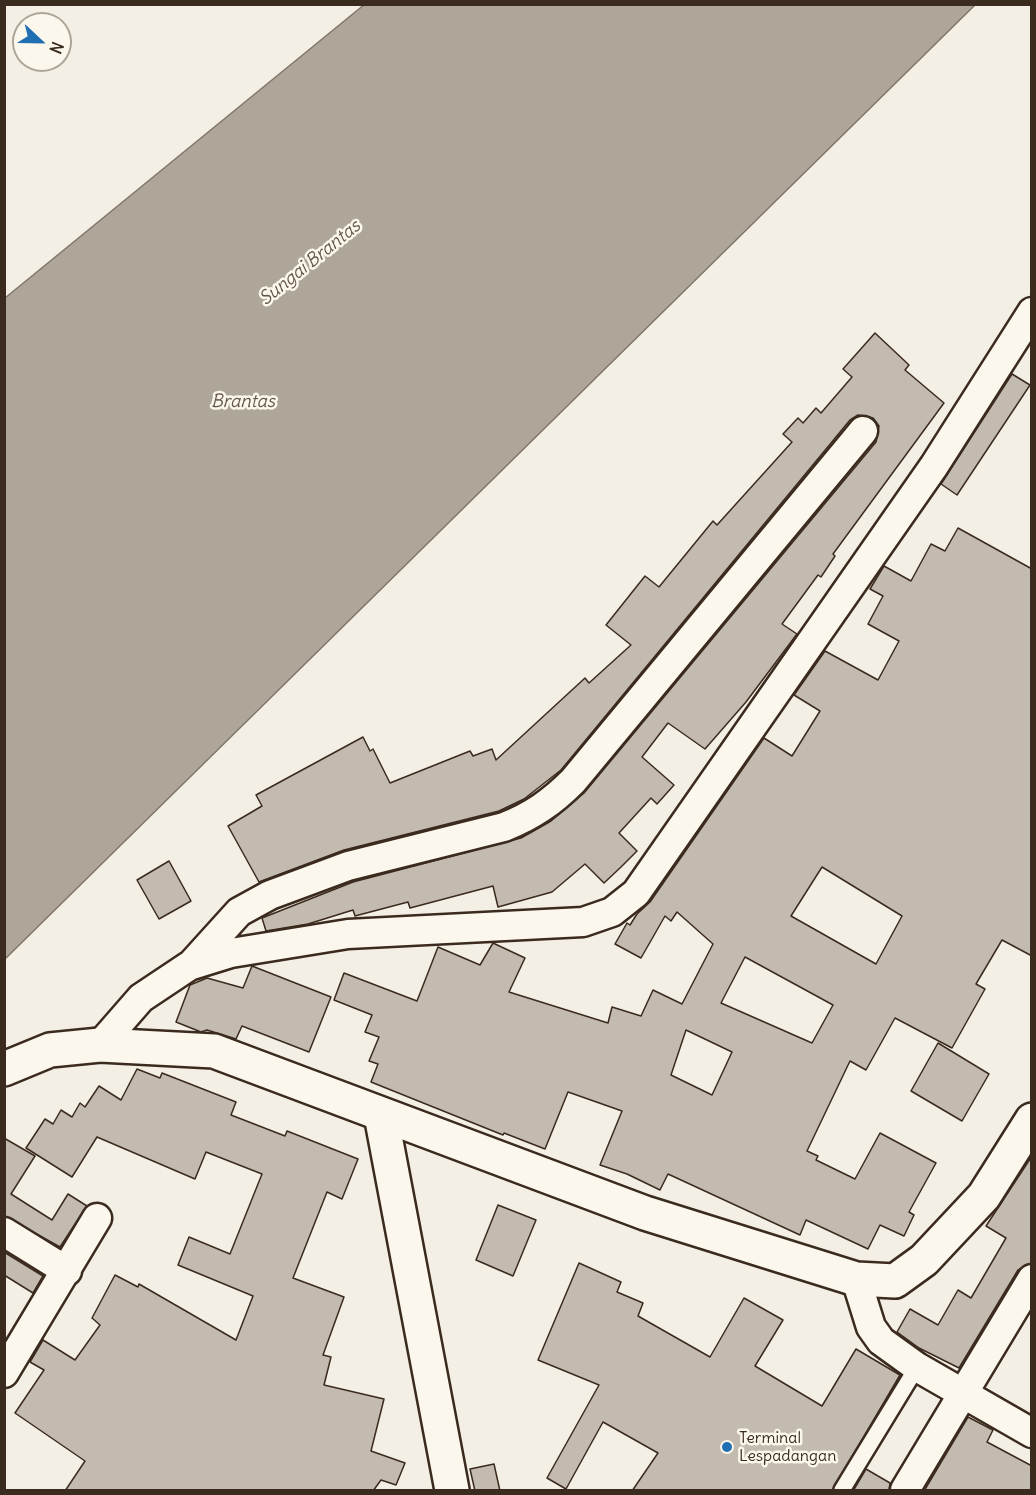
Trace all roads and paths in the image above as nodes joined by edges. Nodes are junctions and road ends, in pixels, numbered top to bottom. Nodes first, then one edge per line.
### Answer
1 (1032, 312) edge
2 (863, 431) dead end
3 (189, 966) junction
4 (100, 1045) junction
5 (4, 1069) edge
6 (381, 1114) junction
7 (1032, 1120) edge
8 (97, 1218) dead end
9 (4, 1232) edge
10 (67, 1271) junction
11 (856, 1279) junction
12 (1032, 1279) edge
13 (918, 1367) junction
14 (4, 1373) edge
15 (963, 1393) junction
16 (1032, 1433) edge
17 (452, 1491) edge
18 (842, 1491) edge
19 (905, 1491) edge

1 - 3 street
2 - 3 street
3 - 4 street
4 - 5 main road
4 - 6 main road
6 - 11 main road
6 - 17 main road
7 - 11 main road
8 - 10 street
9 - 10 street
10 - 14 street
11 - 13 street
12 - 15 street
13 - 15 street
13 - 18 lane
15 - 16 street
15 - 19 street

